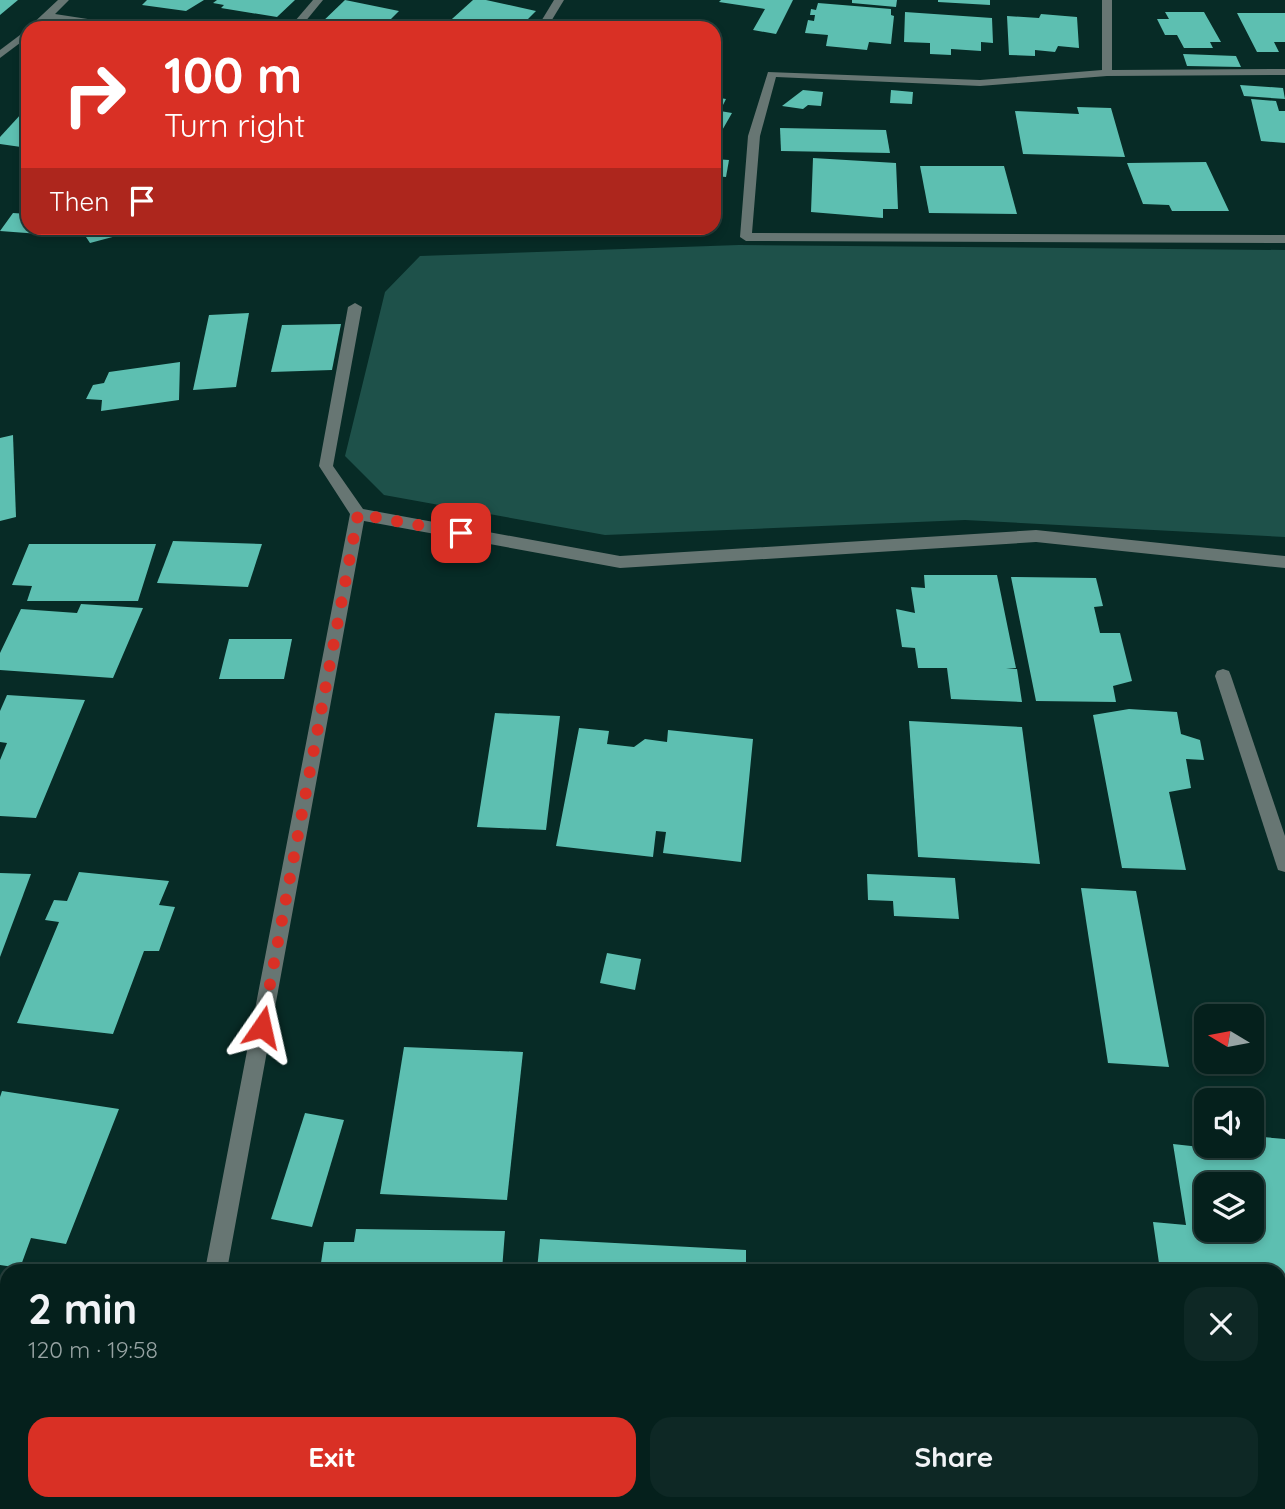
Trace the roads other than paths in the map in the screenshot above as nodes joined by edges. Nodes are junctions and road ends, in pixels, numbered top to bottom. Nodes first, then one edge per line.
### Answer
1 (64, 0) edge
2 (318, 0) edge
3 (559, 0) edge
4 (1107, 0) edge
5 (48, 16) junction
6 (42, 21) edge
7 (81, 21) edge
8 (300, 21) edge
9 (546, 21) edge
10 (21, 38) edge
11 (0, 55) edge
12 (1285, 72) edge
13 (1107, 73) junction
14 (1285, 239) edge
15 (355, 307) dead end
16 (358, 514) junction
17 (1285, 562) edge
18 (1223, 676) dead end
19 (1285, 864) edge
20 (217, 1264) edge

1 - 5 street
2 - 8 street
3 - 9 street
4 - 13 street
5 - 6 street
5 - 7 street
10 - 11 street
12 - 13 street
13 - 14 street
15 - 16 street
16 - 17 street
16 - 20 street
18 - 19 street

